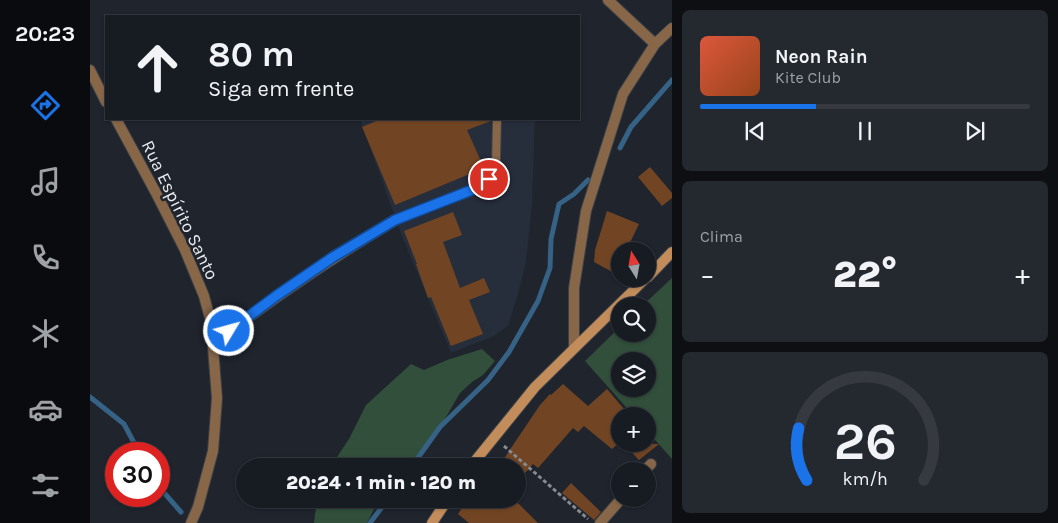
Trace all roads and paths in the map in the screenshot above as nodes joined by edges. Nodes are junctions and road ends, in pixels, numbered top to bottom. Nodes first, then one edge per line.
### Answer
1 (608, 0) edge
2 (672, 28) edge
3 (655, 44) junction
4 (90, 70) edge
5 (105, 100) edge
6 (117, 120) edge
7 (497, 120) edge
8 (395, 220) joint
9 (672, 252) edge
10 (656, 268) edge
11 (636, 288) edge
12 (214, 343) junction
13 (574, 348) junction
14 (494, 437) junction
15 (477, 458) edge
16 (614, 507) edge
17 (442, 508) edge
18 (191, 523) edge
19 (432, 523) edge
20 (593, 523) edge
21 (600, 523) edge

1 - 3 street
2 - 3 street
3 - 13 street
4 - 5 street
6 - 12 street, Rua Espírito Santo
7 - 8 lane
8 - 12 street
9 - 10 main road
11 - 13 main road
12 - 18 street, Rua Espírito Santo
13 - 14 main road
14 - 15 main road
14 - 20 path
16 - 21 street
17 - 19 main road

